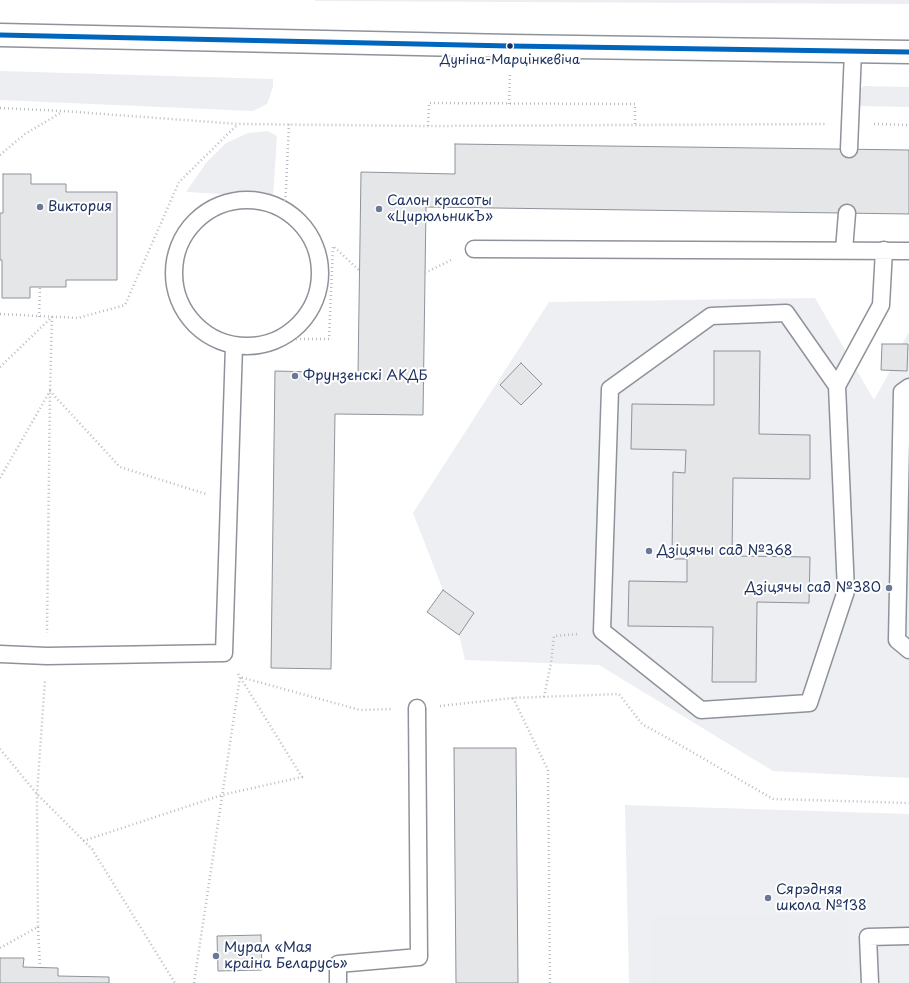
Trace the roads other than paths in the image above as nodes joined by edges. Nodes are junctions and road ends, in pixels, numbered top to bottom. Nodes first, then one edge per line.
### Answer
1 (0, 35) edge
2 (853, 51) junction
3 (909, 52) edge
4 (849, 150) dead end
5 (847, 213) dead end
6 (474, 250) road end
7 (844, 250) junction
8 (884, 250) junction
9 (909, 251) edge
10 (238, 346) junction
11 (836, 386) junction
12 (909, 387) edge
13 (909, 650) edge
14 (0, 654) edge
15 (417, 708) road end
16 (909, 936) edge
17 (338, 983) edge
18 (870, 983) edge

1 - 2 main road
2 - 3 main road
2 - 4 lane
5 - 7 lane
6 - 7 lane
7 - 8 lane
8 - 9 lane
8 - 11 lane
10 - 10 lane
10 - 14 lane
11 - 11 lane
12 - 13 lane
15 - 17 lane
16 - 18 lane

